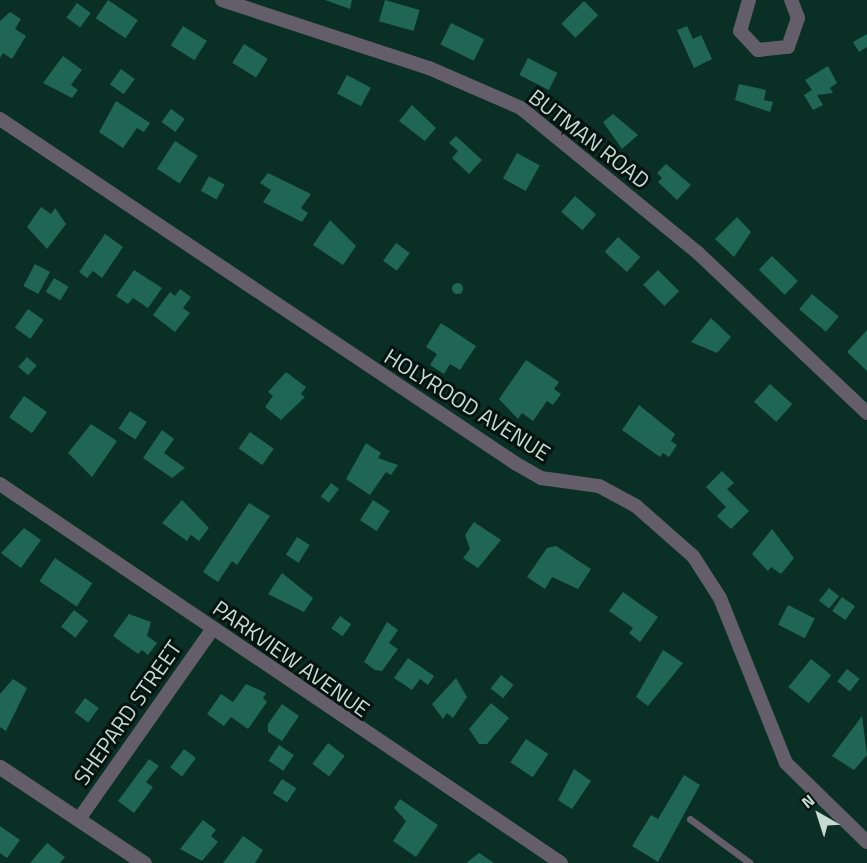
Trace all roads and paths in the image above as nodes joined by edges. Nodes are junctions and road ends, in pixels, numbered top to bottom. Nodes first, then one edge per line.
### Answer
1 (222, 0) edge
2 (750, 0) edge
3 (791, 0) edge
4 (0, 119) edge
5 (867, 413) edge
6 (0, 484) edge
7 (212, 630) junction
8 (0, 767) edge
9 (79, 819) junction
10 (690, 819) dead end
11 (867, 842) edge
12 (144, 863) edge
13 (561, 863) edge
14 (750, 863) edge

1 - 5 street, BUTMAN ROAD
2 - 3 street
4 - 11 street, HOLYROOD AVENUE
6 - 7 street, PARKVIEW AVENUE
7 - 9 street, SHEPARD STREET
7 - 13 street, PARKVIEW AVENUE
8 - 9 street
9 - 12 street
10 - 14 lane

